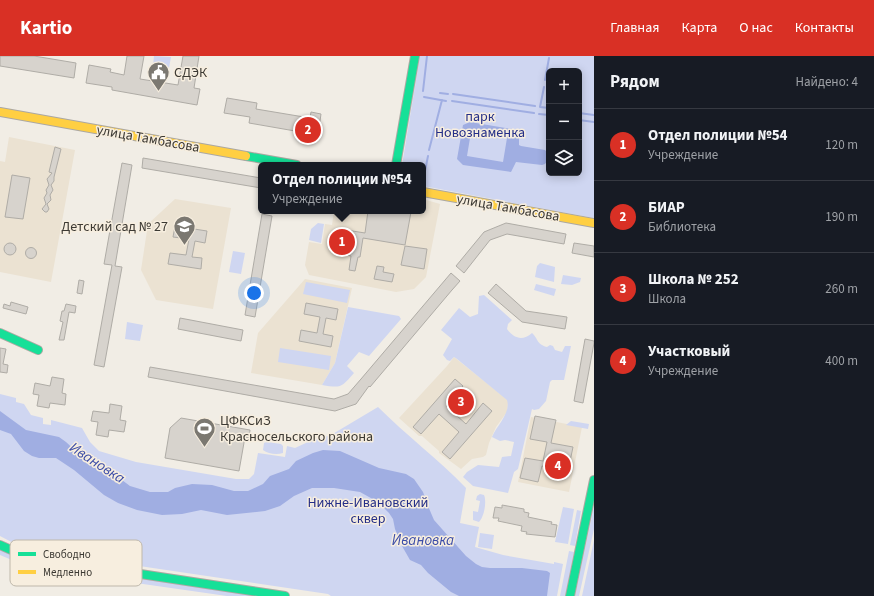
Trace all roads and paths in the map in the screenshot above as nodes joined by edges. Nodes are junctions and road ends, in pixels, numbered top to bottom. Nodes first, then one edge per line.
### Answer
1 (415, 56) edge
2 (0, 112) edge
3 (280, 162) edge
4 (397, 162) edge
5 (426, 193) edge
6 (594, 223) edge
7 (0, 332) edge
8 (38, 350) dead end
9 (594, 480) edge
10 (0, 545) edge
11 (10, 549) edge
12 (142, 574) edge
13 (285, 596) edge
14 (570, 596) edge

1 - 4 street
2 - 3 street, улица Тамбасова
5 - 6 street, улица Тамбасова
7 - 8 street
9 - 14 street
10 - 11 street
12 - 13 street

